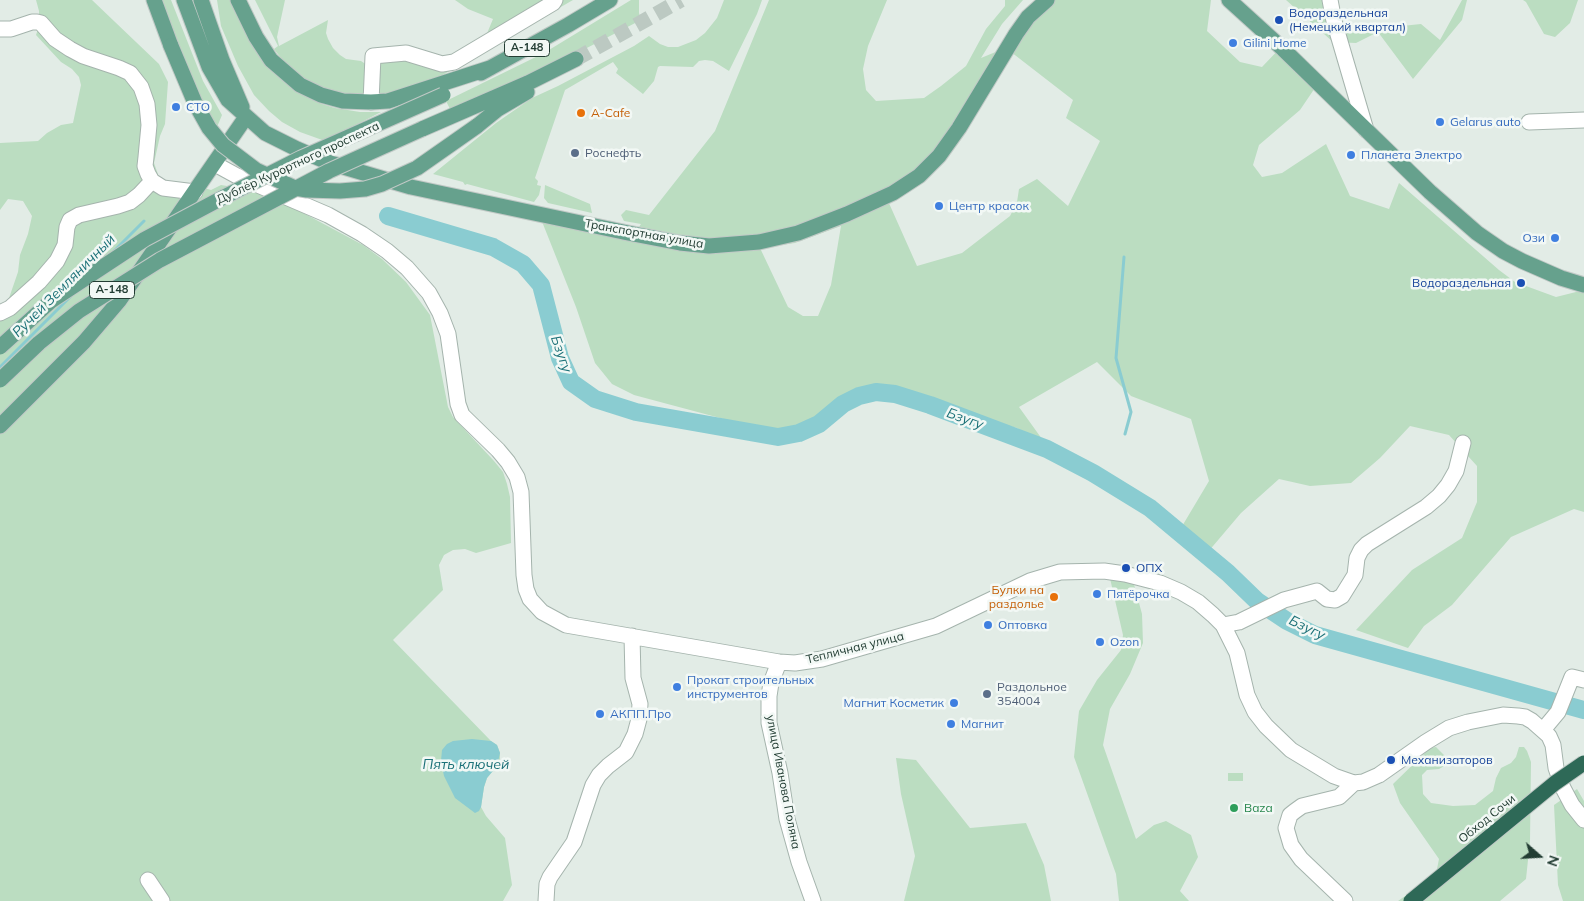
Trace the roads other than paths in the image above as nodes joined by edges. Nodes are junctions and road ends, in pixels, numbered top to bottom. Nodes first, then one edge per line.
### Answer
1 (154, 0) edge
2 (184, 0) edge
3 (201, 0) edge
4 (238, 0) edge
5 (555, 0) edge
6 (610, 0) edge
7 (1047, 0) edge
8 (1229, 0) edge
9 (1330, 0) edge
10 (0, 29) edge
11 (490, 68) junction
12 (371, 102) junction
13 (246, 117) junction
14 (1584, 120) edge
15 (1529, 122) dead end
16 (1366, 130) junction
17 (215, 164) junction
18 (152, 181) junction
19 (195, 192) junction
20 (1584, 285) edge
21 (0, 313) edge
22 (0, 347) edge
23 (0, 380) edge
24 (0, 426) edge
25 (1463, 443) dead end
26 (1223, 625) junction
27 (632, 636) junction
28 (779, 662) junction
29 (1578, 679) edge
30 (1543, 730) junction
31 (1584, 763) edge
32 (1354, 783) junction
33 (1584, 820) edge
34 (148, 880) dead end
35 (162, 901) edge
36 (546, 901) edge
37 (813, 901) edge
38 (1345, 901) edge
39 (1411, 901) edge

1 - 23 main road, Дублёр Курортного проспекта / А-148, bridge
2 - 13 main road, Транспортная улица
3 - 13 main road, Транспортная улица
4 - 12 main road, А-148
5 - 12 street
6 - 11 main road, Дублёр Курортного проспекта / А-148
7 - 13 main road, Транспортная улица
8 - 16 main road
9 - 16 street
10 - 18 street
11 - 12 main road, А-148
11 - 22 main road, Дублёр Курортного проспекта / А-148, bridge
13 - 17 main road
14 - 15 street
16 - 20 main road
17 - 19 main road
17 - 27 street, Тепличная улица
18 - 19 street
18 - 21 street
19 - 24 main road
25 - 26 street
26 - 28 street, Тепличная улица
26 - 32 street, Тепличная улица
27 - 28 street, Тепличная улица
27 - 36 street
28 - 37 street, улица Иванова Поляна
29 - 30 street
30 - 32 street
30 - 33 street
31 - 39 highway, Обход Сочи, bridge
32 - 38 street
34 - 35 street

